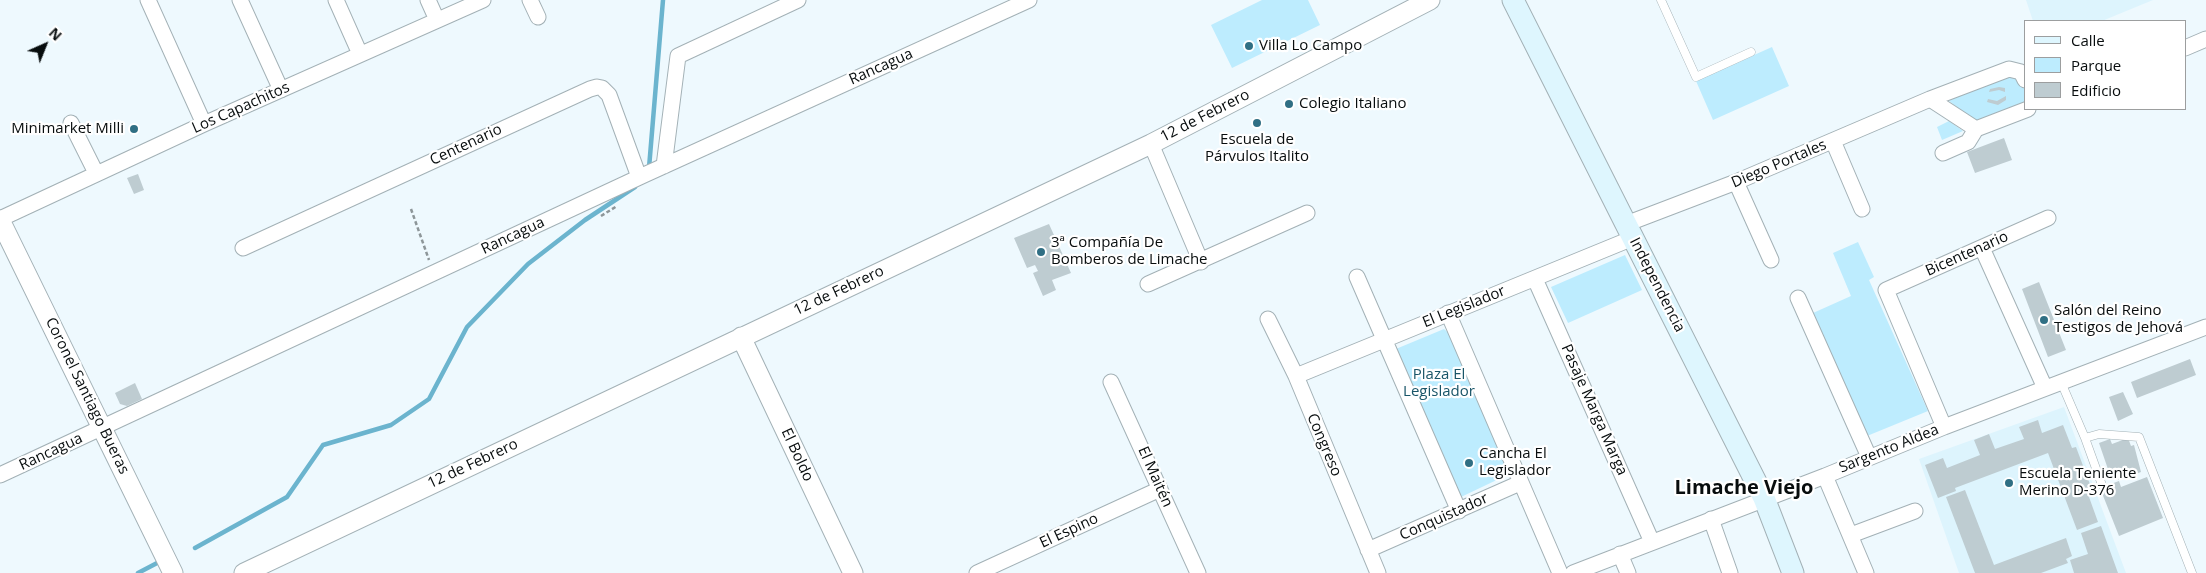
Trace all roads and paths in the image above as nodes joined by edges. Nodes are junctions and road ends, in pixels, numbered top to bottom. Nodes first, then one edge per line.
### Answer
1 (148, 0) edge
2 (240, 0) edge
3 (336, 0) edge
4 (428, 0) edge
5 (483, 0) edge
6 (530, 0) edge
7 (798, 0) edge
8 (1029, 0) edge
9 (1430, 0) edge
10 (1513, 0) edge
11 (1661, 0) edge
12 (538, 17) dead end
13 (437, 20) junction
14 (2206, 39) edge
15 (2186, 48) edge
16 (1751, 52) dead end
17 (360, 54) junction
18 (2024, 78) edge
19 (281, 90) junction
20 (1930, 99) junction
21 (2025, 110) edge
22 (71, 123) dead end
23 (204, 124) junction
24 (1976, 129) junction
25 (1833, 141) junction
26 (1151, 144) junction
27 (1943, 153) dead end
28 (650, 172) junction
29 (96, 173) junction
30 (1736, 182) junction
31 (411, 209) dead end
32 (1862, 209) dead end
33 (1307, 213) dead end
34 (2048, 218) dead end
35 (0, 219) edge
36 (1630, 231) junction
37 (243, 248) dead end
38 (1982, 248) junction
39 (1771, 260) dead end
40 (1201, 262) junction
41 (433, 273) junction
42 (1357, 278) dead end
43 (1535, 279) junction
44 (1148, 284) dead end
45 (1798, 298) dead end
46 (1448, 313) junction
47 (1268, 319) dead end
48 (2206, 327) edge
49 (741, 336) junction
50 (1383, 340) junction
51 (1296, 376) junction
52 (1111, 382) dead end
53 (2061, 382) junction
54 (2045, 388) junction
55 (1944, 427) junction
56 (102, 428) junction
57 (2085, 438) junction
58 (1870, 457) junction
59 (0, 476) edge
60 (1825, 476) junction
61 (1520, 483) junction
62 (2102, 485) dead end
63 (1160, 489) junction
64 (1764, 498) junction
65 (1459, 511) junction
66 (1916, 511) dead end
67 (1711, 519) junction
68 (1851, 535) junction
69 (1652, 542) junction
70 (1368, 550) junction
71 (1620, 554) junction
72 (173, 573) edge
73 (244, 573) edge
74 (853, 573) edge
75 (978, 573) edge
76 (1198, 573) edge
77 (1378, 573) edge
78 (1560, 573) edge
79 (1573, 573) edge
80 (1628, 573) edge
81 (1730, 573) edge
82 (1793, 573) edge
83 (1866, 573) edge
84 (2192, 573) edge

1 - 23 street
2 - 19 street
3 - 17 street
4 - 13 street
5 - 13 street, Los Capachitos
6 - 12 street
7 - 28 street
8 - 28 street, Rancagua
9 - 26 street, 12 de Febrero
10 - 36 main road, Independencia
11 - 16 lane
13 - 17 street, Los Capachitos
14 - 15 street
17 - 19 street, Los Capachitos
18 - 20 street, Diego Portales
19 - 23 street, Los Capachitos
20 - 24 street
20 - 25 street, Diego Portales
21 - 24 street
22 - 29 street
23 - 29 street, Los Capachitos
24 - 27 street
25 - 30 street, Diego Portales
25 - 32 street
26 - 40 street
26 - 49 street, 12 de Febrero
28 - 37 street, Centenario
28 - 41 street, Rancagua
29 - 35 street, Los Capachitos
30 - 36 street, Diego Portales
30 - 39 street
31 - 41 path
33 - 40 street
34 - 38 street, Bicentenario
35 - 56 street, Coronel Santiago Bueras
36 - 43 street, El Legislador
36 - 64 main road, Independencia
38 - 54 street
38 - 55 street, Bicentenario
40 - 44 street
41 - 56 street, Rancagua
42 - 50 street
43 - 46 street, El Legislador
43 - 69 street, Pasaje Marga Marga
45 - 58 street
46 - 50 street, El Legislador
46 - 61 street
47 - 51 street, Congreso
48 - 53 street, Sargento Aldea
49 - 73 street, 12 de Febrero
49 - 74 street, El Boldo
50 - 51 street, El Legislador
50 - 65 street
51 - 70 street, Congreso
52 - 63 street, El Maitén
53 - 54 street, Sargento Aldea
53 - 57 lane
54 - 55 street, Sargento Aldea
55 - 58 street, Sargento Aldea
56 - 59 street, Rancagua
56 - 72 street, Coronel Santiago Bueras
57 - 62 lane
57 - 84 lane
58 - 60 street, Sargento Aldea
60 - 64 street, Sargento Aldea
60 - 68 street
61 - 65 street, Conquistador
61 - 78 street
63 - 75 street, El Espino
63 - 76 street, El Maitén
64 - 67 street, Sargento Aldea
64 - 82 main road, Independencia
65 - 70 street, Conquistador
66 - 68 street
67 - 69 street, Sargento Aldea
67 - 81 street
68 - 83 street
69 - 71 street, Sargento Aldea
70 - 77 street, Congreso
71 - 79 street, Sargento Aldea
71 - 80 street

